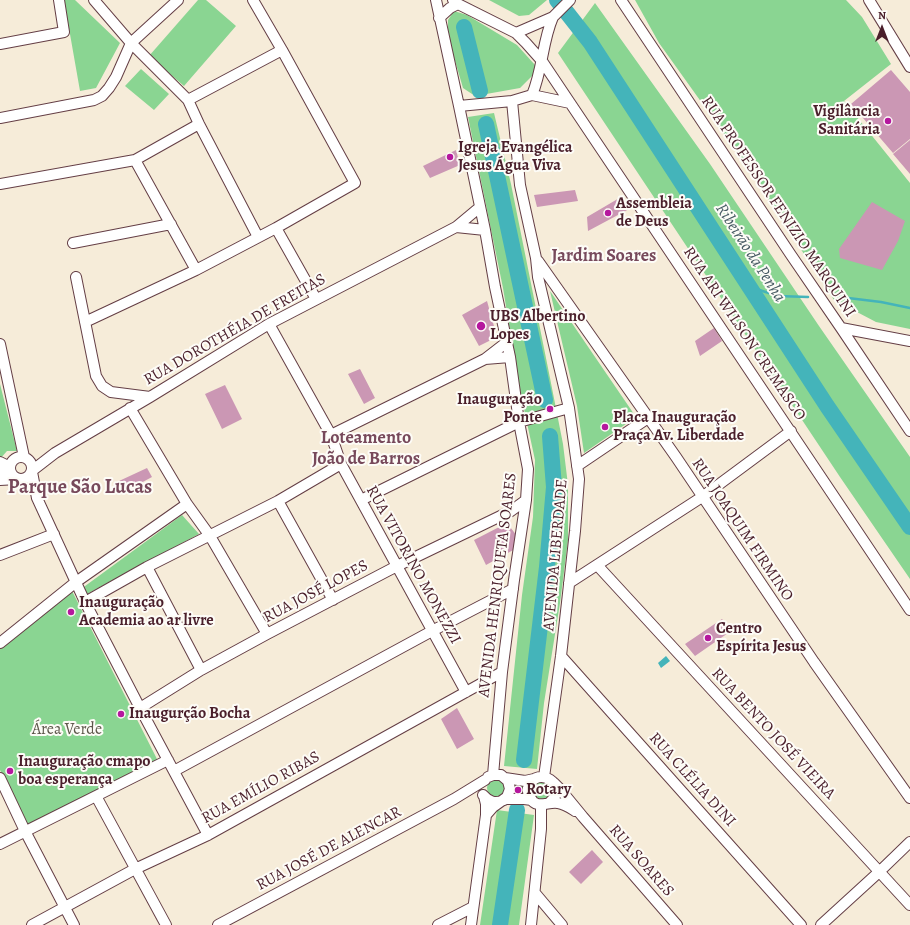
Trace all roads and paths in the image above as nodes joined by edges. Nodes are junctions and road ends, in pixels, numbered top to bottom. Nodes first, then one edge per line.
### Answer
1 (59, 0) edge
2 (94, 0) edge
3 (178, 0) edge
4 (253, 0) edge
5 (436, 0) edge
6 (570, 0) edge
7 (621, 0) edge
8 (869, 0) edge
9 (455, 2) edge
10 (555, 15) junction
11 (439, 18) junction
12 (516, 33) junction
13 (131, 43) junction
14 (0, 44) edge
15 (282, 50) junction
16 (907, 58) edge
17 (542, 61) junction
18 (910, 66) edge
19 (532, 96) junction
20 (188, 100) junction
21 (512, 101) junction
22 (570, 103) junction
23 (460, 106) junction
24 (0, 118) edge
25 (198, 124) junction
26 (135, 160) junction
27 (0, 184) edge
28 (480, 208) junction
29 (171, 224) junction
30 (456, 227) junction
31 (276, 228) junction
32 (485, 230) junction
33 (258, 237) junction
34 (72, 243) dead end
35 (536, 258) junction
36 (196, 270) junction
37 (76, 277) dead end
38 (316, 299) junction
39 (85, 322) junction
40 (269, 324) junction
41 (842, 328) junction
42 (910, 340) edge
43 (507, 342) junction
44 (0, 344) edge
45 (510, 357) junction
46 (485, 359) junction
47 (150, 397) junction
48 (130, 408) junction
49 (570, 408) junction
50 (648, 418) junction
51 (519, 422) junction
52 (791, 430) junction
53 (910, 431) edge
54 (332, 435) junction
55 (0, 462) edge
56 (341, 464) junction
57 (30, 465) junction
58 (577, 466) junction
59 (10, 467) junction
60 (0, 473) edge
61 (18, 479) junction
62 (0, 480) edge
63 (702, 497) junction
64 (37, 498) junction
65 (278, 500) junction
66 (360, 500) junction
67 (526, 500) junction
68 (187, 504) junction
69 (511, 511) junction
70 (523, 517) junction
71 (54, 534) junction
72 (210, 536) junction
73 (0, 555) edge
74 (397, 566) junction
75 (597, 566) junction
76 (147, 567) junction
77 (76, 582) junction
78 (569, 583) junction
79 (513, 589) junction
80 (333, 600) junction
81 (85, 602) junction
82 (910, 610) edge
83 (432, 631) junction
84 (267, 634) junction
85 (0, 643) edge
86 (561, 656) junction
87 (201, 670) junction
88 (502, 672) junction
89 (466, 692) junction
90 (140, 708) junction
91 (168, 760) junction
92 (174, 771) junction
93 (489, 777) junction
94 (0, 778) edge
95 (505, 778) junction
96 (539, 778) junction
97 (554, 783) junction
98 (484, 795) junction
99 (96, 796) junction
100 (910, 798) edge
101 (454, 799) junction
102 (504, 799) junction
103 (532, 800) junction
104 (546, 804) junction
105 (486, 815) junction
106 (583, 817) junction
107 (25, 831) junction
108 (208, 835) junction
109 (910, 842) edge
110 (0, 844) edge
111 (135, 869) junction
112 (879, 872) junction
113 (535, 893) junction
114 (910, 905) edge
115 (473, 907) junction
116 (65, 908) junction
117 (32, 925) edge
118 (74, 925) edge
119 (166, 925) edge
120 (218, 925) edge
121 (438, 925) edge
122 (471, 925) edge
123 (531, 925) edge
124 (562, 925) edge
125 (678, 925) edge
126 (801, 925) edge
127 (821, 925) edge

1 - 14 street
2 - 13 street
3 - 13 street
4 - 15 street
5 - 11 street, AVENIDA HENRIQUETA SOARES
6 - 10 street
7 - 41 street, RUA PROFESSOR FENIZIO MARQUINI
8 - 16 street
9 - 11 street, RUA ARI WILSON CREMASCO
9 - 12 street, RUA ARI WILSON CREMASCO
10 - 12 street
10 - 17 street
11 - 23 street, AVENIDA HENRIQUETA SOARES
12 - 17 street, RUA ARI WILSON CREMASCO
13 - 20 street
13 - 24 street
15 - 20 street
15 - 31 street
16 - 18 street
17 - 19 street
17 - 22 street, RUA ARI WILSON CREMASCO
19 - 21 street
19 - 22 street
20 - 25 street
21 - 23 street
21 - 35 street, AVENIDA LIBERDADE
22 - 52 street, RUA ARI WILSON CREMASCO
23 - 28 street, AVENIDA HENRIQUETA SOARES
25 - 26 street
25 - 33 street
26 - 27 street
26 - 29 street
28 - 30 street, RUA DOROTHÉIA DE FREITAS
28 - 32 street, AVENIDA HENRIQUETA SOARES
29 - 34 street
29 - 36 street
30 - 32 street
30 - 38 street, RUA DOROTHÉIA DE FREITAS
31 - 33 street
31 - 38 street
32 - 43 street, AVENIDA HENRIQUETA SOARES
33 - 36 street
35 - 49 street, AVENIDA LIBERDADE
35 - 50 street, RUA JOAQUIM FIRMINO
36 - 39 street
37 - 39 street
38 - 40 street, RUA DOROTHÉIA DE FREITAS
39 - 47 street
40 - 47 street, RUA DOROTHÉIA DE FREITAS
40 - 54 street, RUA VITORINO MONEZZI
41 - 42 street
41 - 53 street, RUA PROFESSOR FENIZIO MARQUINI
43 - 45 street, AVENIDA HENRIQUETA SOARES
43 - 46 street
44 - 57 street
45 - 46 street
45 - 51 street, AVENIDA HENRIQUETA SOARES
46 - 54 street
47 - 48 street, RUA DOROTHÉIA DE FREITAS
48 - 57 street, RUA DOROTHÉIA DE FREITAS
48 - 68 street
49 - 51 street
49 - 58 street, AVENIDA LIBERDADE
50 - 58 street
50 - 63 street, RUA JOAQUIM FIRMINO
51 - 66 street
51 - 67 street, AVENIDA HENRIQUETA SOARES
52 - 63 street
52 - 82 street, RUA ARI WILSON CREMASCO
54 - 56 street, RUA VITORINO MONEZZI
55 - 59 street
56 - 65 street
56 - 66 street, RUA VITORINO MONEZZI
57 - 59 street
57 - 61 street
57 - 64 street
58 - 78 street, AVENIDA LIBERDADE
59 - 60 street
59 - 61 street
61 - 62 street
61 - 64 street
63 - 75 street
63 - 100 street, RUA JOAQUIM FIRMINO
64 - 71 street
65 - 72 street
65 - 80 street
66 - 74 street, RUA VITORINO MONEZZI
67 - 69 street, RUA JOSÉ LOPES
67 - 70 street, AVENIDA HENRIQUETA SOARES
68 - 72 street
68 - 77 street
69 - 70 street
69 - 74 street, RUA JOSÉ LOPES
70 - 79 street, AVENIDA HENRIQUETA SOARES
71 - 73 street
71 - 77 street
72 - 76 street
72 - 84 street
74 - 80 street, RUA JOSÉ LOPES
74 - 83 street, RUA VITORINO MONEZZI
75 - 78 street
75 - 112 street, RUA BENTO JOSÉ VIEIRA
76 - 81 street
76 - 87 street
77 - 81 street
77 - 85 street
78 - 86 street, AVENIDA LIBERDADE
79 - 83 street
79 - 88 street, AVENIDA HENRIQUETA SOARES
80 - 84 street, RUA JOSÉ LOPES
81 - 90 street
83 - 89 street, RUA VITORINO MONEZZI
83 - 92 street
84 - 87 street, RUA JOSÉ LOPES
86 - 96 street, AVENIDA LIBERDADE
86 - 126 street, RUA CLÉLIA DINI
87 - 90 street, RUA JOSÉ LOPES
88 - 89 street, RUA EMÍLIO RIBAS
88 - 93 street, AVENIDA HENRIQUETA SOARES
89 - 108 street, RUA EMÍLIO RIBAS
90 - 91 street
91 - 92 street
91 - 99 street
92 - 108 street
93 - 95 street
93 - 98 street
93 - 101 street
94 - 107 street
95 - 96 street
95 - 102 street
96 - 97 street
96 - 103 street
97 - 104 street
97 - 106 street
98 - 101 street
98 - 102 street
98 - 105 street
99 - 107 street
99 - 111 street
101 - 120 street, RUA JOSÉ DE ALENCAR
102 - 103 street
102 - 105 street
103 - 104 street
104 - 106 street
104 - 113 street
105 - 115 street
106 - 125 street, RUA SOARES
107 - 110 street
107 - 116 street
108 - 111 street, RUA EMÍLIO RIBAS
109 - 112 street
111 - 116 street, RUA EMÍLIO RIBAS
111 - 119 street
112 - 114 street, RUA BENTO JOSÉ VIEIRA
112 - 127 street
113 - 123 street
113 - 124 street
115 - 121 street
115 - 122 street
116 - 117 street, RUA EMÍLIO RIBAS
116 - 118 street

